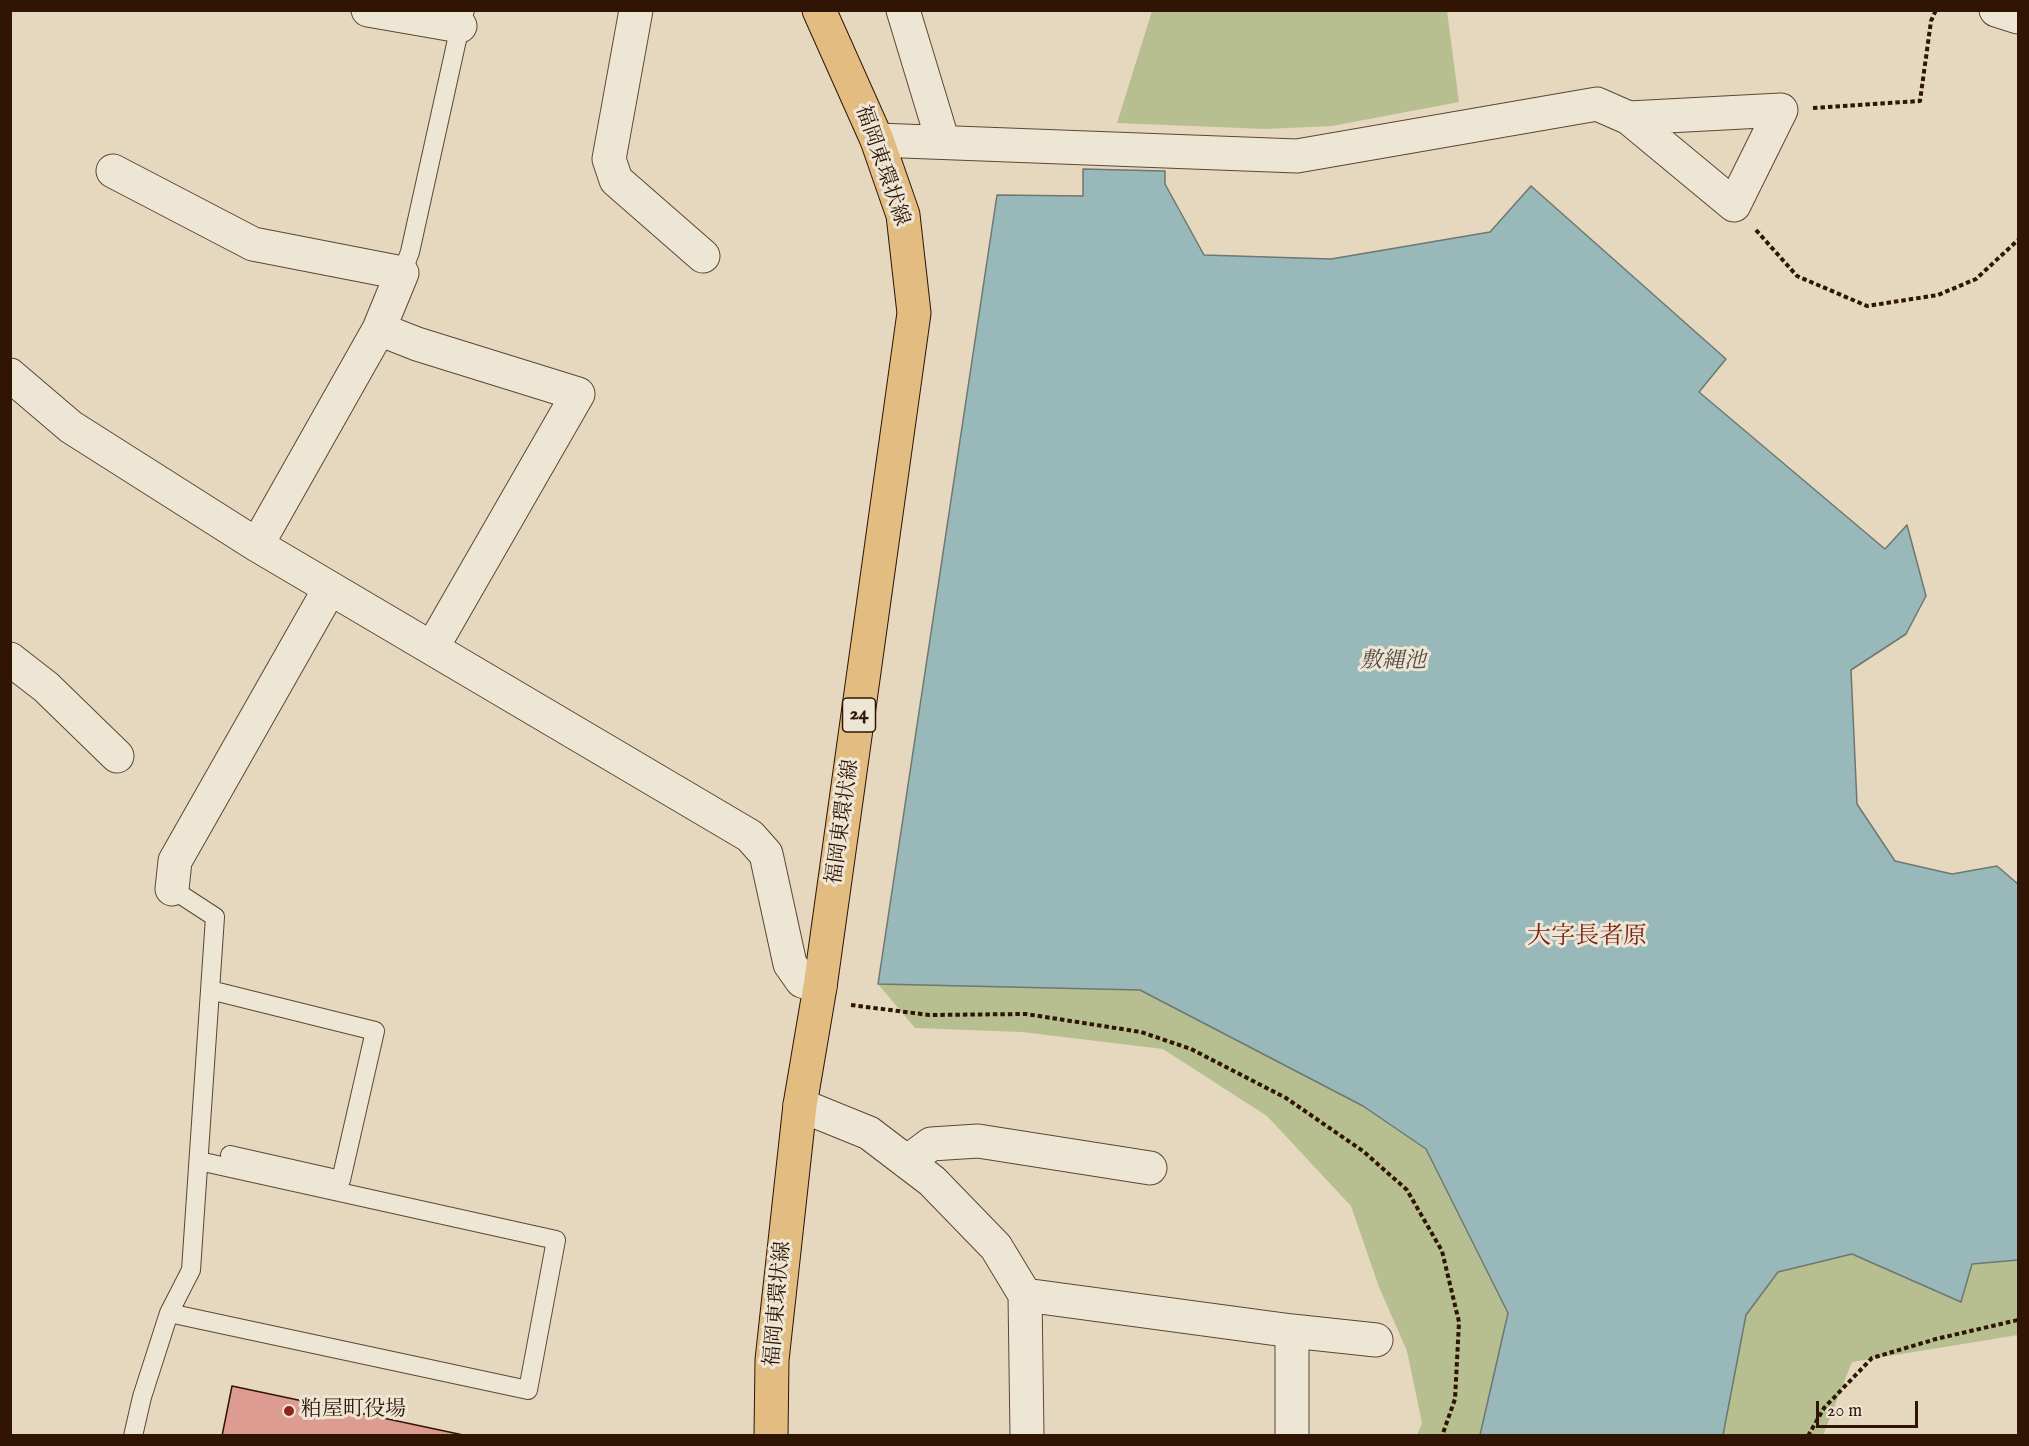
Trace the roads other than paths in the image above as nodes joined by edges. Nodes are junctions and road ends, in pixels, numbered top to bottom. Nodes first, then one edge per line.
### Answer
1 (368, 10) edge
2 (636, 10) edge
3 (819, 10) edge
4 (903, 10) edge
5 (1996, 10) edge
6 (2019, 17) edge
7 (463, 18) edge
8 (1629, 118) junction
9 (877, 140) junction
10 (943, 142) junction
11 (113, 171) dead end
12 (703, 256) dead end
13 (402, 273) junction
14 (379, 329) junction
15 (10, 375) edge
16 (257, 545) junction
17 (330, 588) junction
18 (432, 648) junction
19 (10, 659) edge
20 (117, 756) dead end
21 (172, 889) joint
22 (210, 990) junction
23 (819, 994) junction
24 (800, 1105) junction
25 (199, 1155) junction
26 (907, 1162) junction
27 (1150, 1168) dead end
28 (1025, 1294) junction
29 (169, 1313) junction
30 (1292, 1331) junction
31 (1376, 1340) dead end
32 (133, 1436) edge
33 (771, 1436) edge
34 (1027, 1436) edge
35 (1292, 1436) edge

1 - 7 street
2 - 12 street
3 - 9 main road, 福岡東環状線 / 24
4 - 10 street
5 - 6 street
7 - 13 lane
8 - 8 street
8 - 10 street
9 - 10 street
9 - 23 main road, 福岡東環状線 / 24
11 - 13 street
13 - 14 street
14 - 16 street
14 - 18 street
15 - 16 street
16 - 17 street
17 - 18 street
17 - 21 street
18 - 23 street
19 - 20 street
21 - 22 lane
22 - 25 lane
22 - 25 lane
23 - 24 main road, 福岡東環状線 / 24
24 - 26 street
24 - 33 main road, 福岡東環状線 / 24
25 - 29 lane
25 - 29 lane
26 - 27 street
26 - 28 street
28 - 30 street
28 - 34 street
29 - 32 lane
30 - 31 street
30 - 35 street

